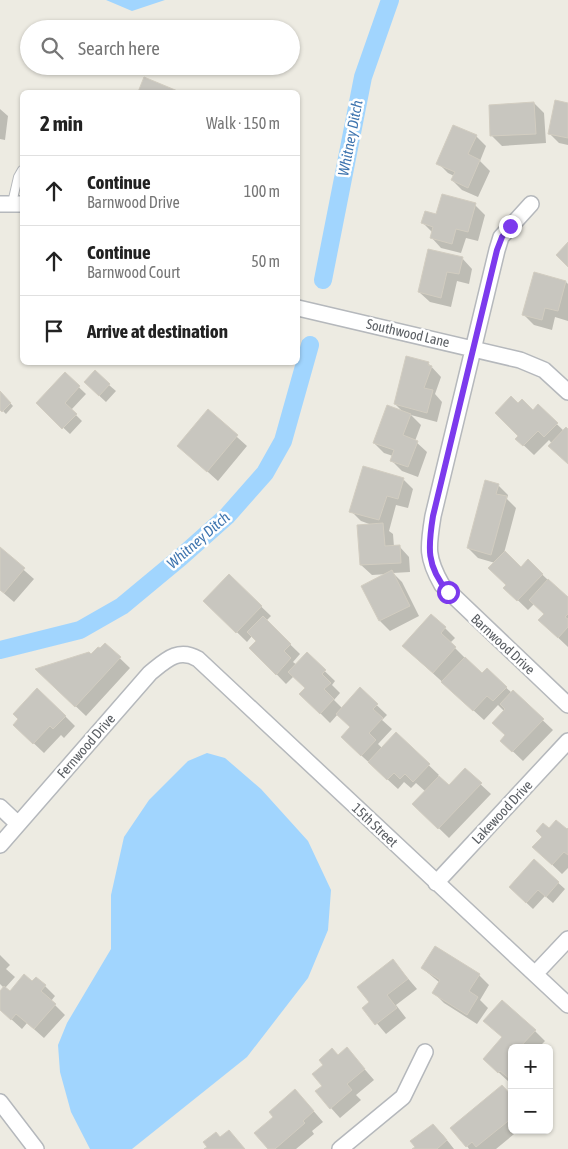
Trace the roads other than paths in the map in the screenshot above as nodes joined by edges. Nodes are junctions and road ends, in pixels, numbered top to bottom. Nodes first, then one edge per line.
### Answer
1 (20, 174) edge
2 (12, 204) edge
3 (531, 204) dead end
4 (300, 308) edge
5 (474, 348) junction
6 (568, 392) edge
7 (178, 654) joint
8 (568, 705) edge
9 (568, 741) edge
10 (0, 807) edge
11 (18, 824) junction
12 (0, 845) edge
13 (436, 883) junction
14 (568, 939) edge
15 (535, 974) junction
16 (568, 1005) edge
17 (425, 1052) dead end
18 (0, 1102) edge
19 (36, 1149) edge
20 (340, 1149) edge

1 - 2 lane
3 - 5 street, Barnwood Drive
4 - 5 street, Southwood Lane
5 - 6 street, Southwood Lane
5 - 8 street, Barnwood Drive
7 - 11 street, Fernwood Drive
7 - 13 street, 15th Street
9 - 13 street, Lakewood Drive
10 - 11 street
11 - 12 street, Fernwood Drive
13 - 15 street, 15th Street
14 - 15 street
15 - 16 street, 15th Street
17 - 20 street
18 - 19 street

